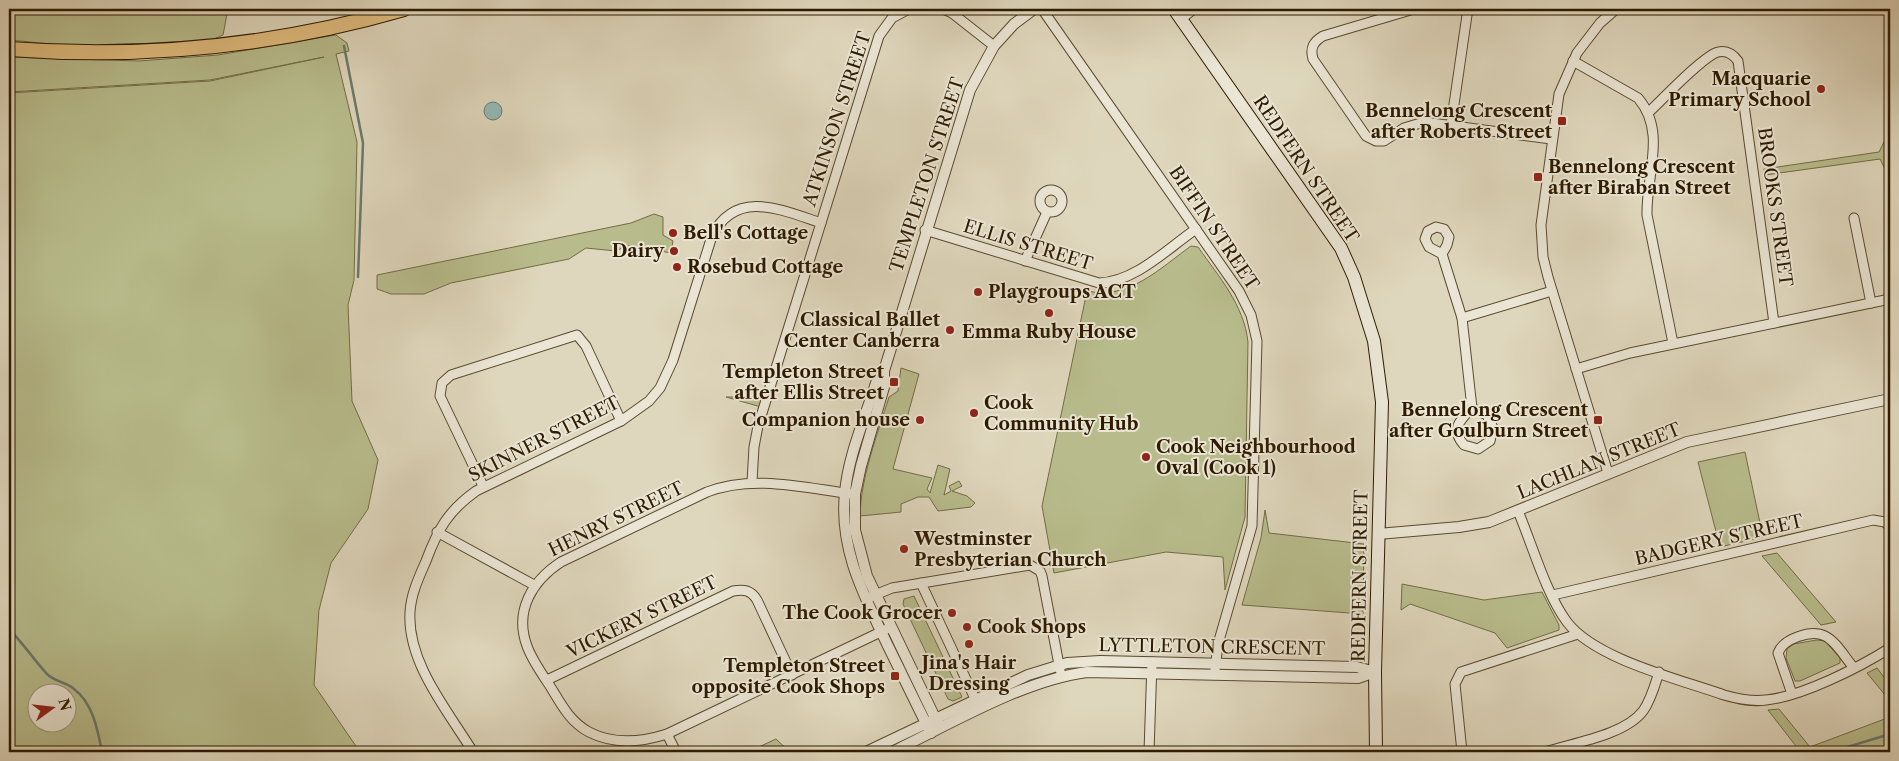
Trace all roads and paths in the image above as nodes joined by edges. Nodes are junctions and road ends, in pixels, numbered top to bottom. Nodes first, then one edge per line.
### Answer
1 (404, 9) edge
2 (909, 9) edge
3 (943, 9) edge
4 (1034, 9) edge
5 (1042, 9) edge
6 (1194, 9) edge
7 (1414, 9) edge
8 (1466, 9) edge
9 (1616, 9) edge
10 (1176, 11) edge
11 (994, 46) junction
12 (9, 49) edge
13 (1572, 61) junction
14 (1649, 112) junction
15 (1451, 125) junction
16 (1552, 139) junction
17 (1047, 212) dead end
18 (1854, 218) dead end
19 (821, 223) junction
20 (1196, 229) junction
21 (926, 230) junction
22 (1442, 254) dead end
23 (1025, 261) junction
24 (1552, 291) junction
25 (1890, 299) edge
26 (1871, 303) junction
27 (1462, 318) junction
28 (1774, 322) junction
29 (1673, 343) junction
30 (1576, 370) junction
31 (884, 371) junction
32 (1890, 399) edge
33 (1472, 408) junction
34 (621, 421) junction
35 (1608, 473) junction
36 (752, 482) junction
37 (483, 486) junction
38 (844, 493) junction
39 (856, 494) junction
40 (1518, 511) junction
41 (1890, 527) edge
42 (437, 532) junction
43 (1378, 534) junction
44 (921, 582) junction
45 (534, 585) junction
46 (1553, 595) junction
47 (870, 597) junction
48 (886, 630) junction
49 (1578, 634) junction
50 (1890, 648) edge
51 (1152, 662) junction
52 (1216, 664) junction
53 (1059, 665) junction
54 (1854, 668) junction
55 (1375, 672) junction
56 (1659, 672) junction
57 (1151, 674) junction
58 (792, 675) junction
59 (1215, 675) junction
60 (1061, 676) junction
61 (547, 680) junction
62 (1792, 694) junction
63 (975, 700) junction
64 (980, 710) junction
65 (930, 721) junction
66 (935, 731) junction
67 (668, 734) junction
68 (473, 752) edge
69 (676, 752) edge
70 (866, 752) edge
71 (892, 752) edge
72 (1149, 752) edge
73 (1376, 752) edge
74 (1462, 752) edge
75 (1545, 752) edge

1 - 12 main road
2 - 19 street, ATKINSON STREET
3 - 11 street
4 - 11 street, TEMPLETON STREET
5 - 20 street, BIFFIN STREET
6 - 10 street
7 - 15 street
8 - 15 street
9 - 13 street
10 - 43 main road, REDFERN STREET
11 - 21 street, TEMPLETON STREET
13 - 14 street
13 - 16 street
14 - 28 street, BROOKS STREET
14 - 29 street
15 - 16 street
16 - 24 street
17 - 23 street
18 - 26 street
19 - 34 street, SKINNER STREET
19 - 36 street, ATKINSON STREET
20 - 23 street, ELLIS STREET
20 - 52 street, BIFFIN STREET
21 - 23 street, ELLIS STREET
21 - 31 street, TEMPLETON STREET
22 - 27 street
24 - 27 street
24 - 30 street
25 - 26 street
26 - 28 street
27 - 33 street
28 - 29 street
29 - 30 street
30 - 35 street
31 - 38 street, TEMPLETON STREET
31 - 39 street, TEMPLETON STREET
32 - 35 street, LACHLAN STREET
33 - 33 street
34 - 37 street, SKINNER STREET
34 - 37 street
35 - 40 street, LACHLAN STREET
36 - 38 street, HENRY STREET
36 - 45 street, HENRY STREET
37 - 42 street, SKINNER STREET
38 - 39 street, HENRY STREET
38 - 47 street, TEMPLETON STREET
39 - 47 street, TEMPLETON STREET
40 - 43 street, LACHLAN STREET
40 - 46 street
41 - 46 street, BADGERY STREET
42 - 45 street
42 - 68 street, SKINNER STREET
43 - 55 main road, REDFERN STREET
44 - 47 street
44 - 53 street
44 - 63 street
45 - 61 street, HENRY STREET
46 - 49 street
47 - 48 street, TEMPLETON STREET
48 - 58 street, HENRY STREET
48 - 65 street, TEMPLETON STREET
49 - 56 street
49 - 74 street
50 - 54 street
51 - 52 street, LYTTLETON CRESCENT
51 - 53 street, LYTTLETON CRESCENT
51 - 57 street
52 - 55 street, LYTTLETON CRESCENT
52 - 59 street, BIFFIN STREET
53 - 60 street
53 - 63 street, LYTTLETON CRESCENT
54 - 62 street
54 - 62 street
55 - 59 street, LYTTLETON CRESCENT
55 - 73 main road, REDFERN STREET
56 - 62 street
56 - 75 street
57 - 59 street, LYTTLETON CRESCENT
57 - 60 street, LYTTLETON CRESCENT
57 - 72 street
58 - 61 street, VICKERY STREET
58 - 67 street, HENRY STREET
60 - 64 street, LYTTLETON CRESCENT
61 - 67 street, HENRY STREET
63 - 64 street
63 - 65 street, LYTTLETON CRESCENT
64 - 66 street, LYTTLETON CRESCENT
65 - 66 street, TEMPLETON STREET
65 - 70 street, LYTTLETON CRESCENT
66 - 71 street, LYTTLETON CRESCENT
67 - 69 street

